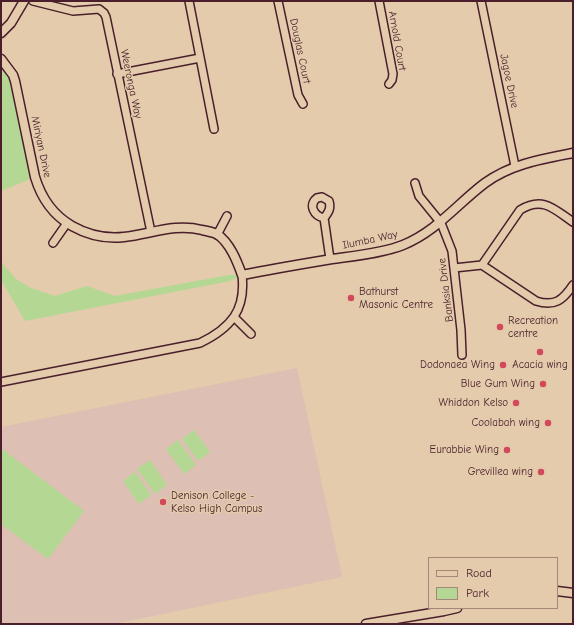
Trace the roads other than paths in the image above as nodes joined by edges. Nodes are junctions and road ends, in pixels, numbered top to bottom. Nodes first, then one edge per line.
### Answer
1 (24, 1) edge
2 (33, 1) edge
3 (189, 1) edge
4 (278, 1) edge
5 (379, 1) edge
6 (481, 1) edge
7 (1, 33) edge
8 (200, 58) junction
9 (1, 59) edge
10 (117, 74) junction
11 (389, 84) dead end
12 (303, 104) dead end
13 (214, 129) dead end
14 (573, 153) edge
15 (515, 166) junction
16 (415, 184) dead end
17 (227, 216) dead end
18 (324, 218) dead end
19 (573, 222) edge
20 (67, 223) junction
21 (441, 223) junction
22 (151, 232) junction
23 (217, 235) junction
24 (53, 243) dead end
25 (330, 259) junction
26 (482, 265) junction
27 (454, 268) junction
28 (242, 275) junction
29 (573, 285) edge
30 (234, 317) junction
31 (251, 334) dead end
32 (462, 356) dead end
33 (1, 382) edge
34 (558, 591) edge
35 (573, 593) edge
36 (453, 609) edge
37 (366, 624) edge

1 - 7 street
2 - 10 street, Weeronga Way
3 - 8 street
4 - 12 street, Douglas Court
5 - 11 street, Arnold Court
6 - 15 street, Jagoe Drive
8 - 10 street
8 - 13 street
9 - 20 street, Miriyan Drive
10 - 22 street, Weeronga Way
14 - 15 street, Ilumba Way
15 - 21 street, Ilumba Way
16 - 21 street, Banksia Drive
17 - 23 street
18 - 25 street
19 - 26 street
20 - 22 street, Miriyan Drive
20 - 24 street
21 - 25 street, Ilumba Way
21 - 27 street, Banksia Drive
22 - 23 street, Miriyan Drive
23 - 28 street
25 - 28 street, Ilumba Way
26 - 27 street
26 - 29 street
27 - 32 street, Banksia Drive
28 - 30 street
30 - 31 street
30 - 33 street
34 - 35 street
36 - 37 street

